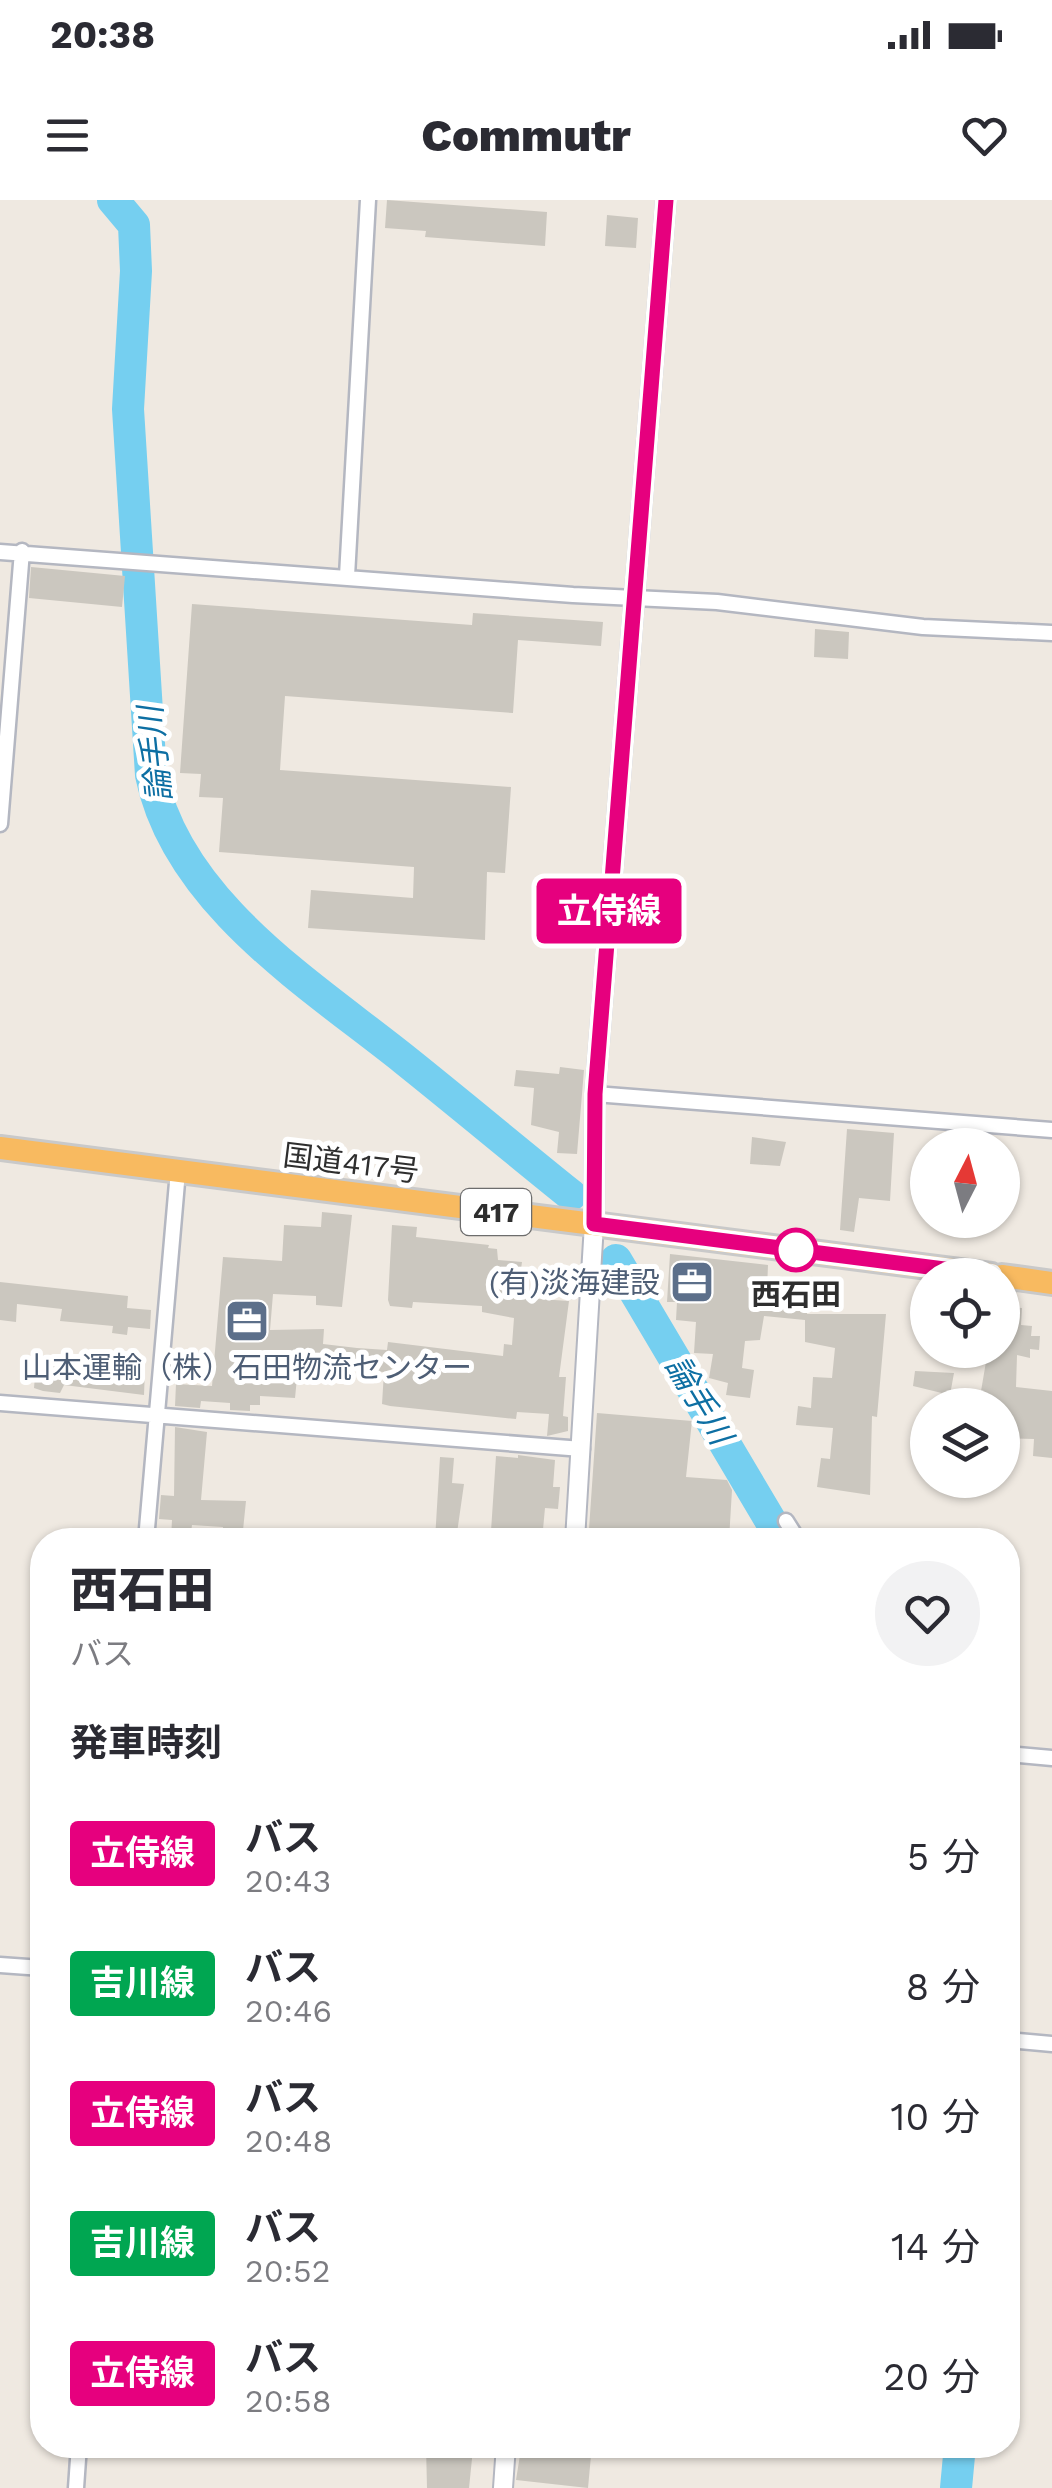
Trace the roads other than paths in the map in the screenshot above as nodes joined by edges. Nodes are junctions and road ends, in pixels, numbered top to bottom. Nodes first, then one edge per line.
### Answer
1 (368, 200) edge
2 (666, 200) edge
3 (0, 552) edge
4 (22, 552) junction
5 (346, 576) junction
6 (632, 598) junction
7 (1052, 633) edge
8 (0, 824) edge
9 (595, 1094) junction
10 (1052, 1130) edge
11 (0, 1148) edge
12 (178, 1171) junction
13 (594, 1224) junction
14 (910, 1265) edge
15 (1020, 1279) edge
16 (1052, 1283) edge
17 (0, 1403) edge
18 (155, 1414) junction
19 (582, 1449) junction
20 (786, 1522) dead end
21 (147, 1528) edge
22 (576, 1528) edge
23 (790, 1528) edge
24 (1020, 1755) edge
25 (1052, 1758) edge
26 (0, 1965) edge
27 (30, 1967) edge
28 (1020, 2041) edge
29 (1052, 2044) edge
30 (78, 2458) edge
31 (505, 2458) edge
32 (76, 2488) edge
33 (503, 2488) edge

1 - 5 street
2 - 6 street
3 - 4 street
4 - 5 street
4 - 8 street
5 - 6 street
6 - 7 street
6 - 9 street
9 - 10 street
9 - 13 street
11 - 12 highway, 国道417号 / 417
12 - 13 highway, 国道417号 / 417
12 - 18 street
13 - 14 highway, 国道417号 / 417
13 - 19 street
15 - 16 highway
17 - 18 street
18 - 19 street
18 - 21 street
19 - 22 street
20 - 23 street
24 - 25 street
26 - 27 street
28 - 29 street
30 - 32 street
31 - 33 street

